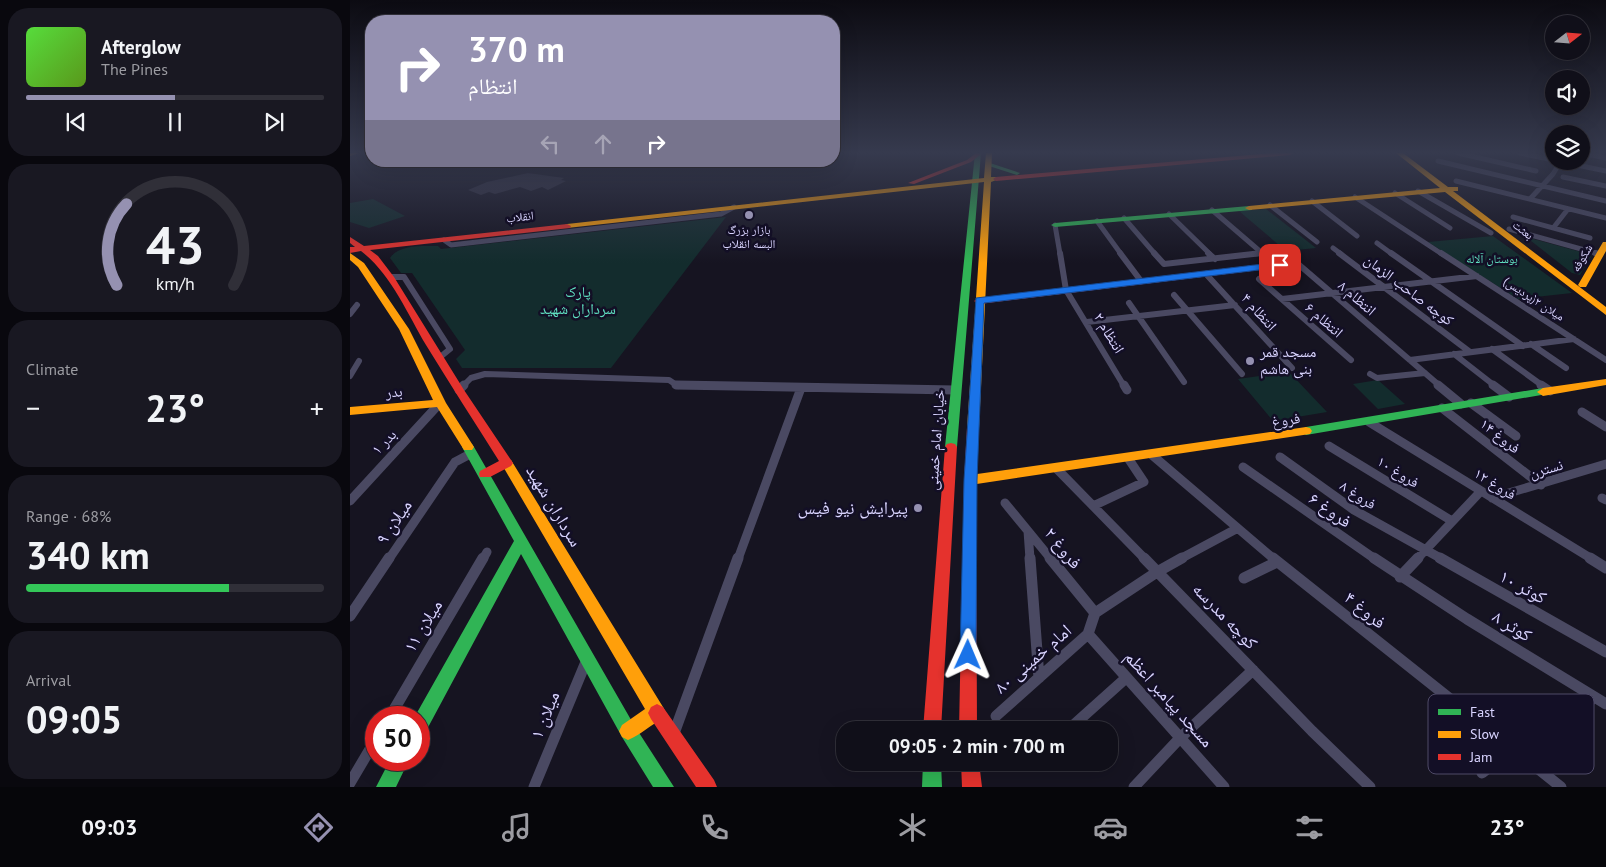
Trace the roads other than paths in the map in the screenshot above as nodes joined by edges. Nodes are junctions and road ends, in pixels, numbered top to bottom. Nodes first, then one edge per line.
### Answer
1 (857, 190) edge
2 (902, 190) edge
3 (955, 190) edge
4 (976, 190) edge
5 (981, 190) edge
6 (1427, 190) edge
7 (1457, 190) edge
8 (1457, 190) edge
9 (1474, 190) edge
10 (1538, 190) edge
11 (1557, 190) edge
12 (1598, 190) edge
13 (1418, 191) junction
14 (1395, 193) junction
15 (1355, 197) junction
16 (1588, 197) junction
17 (974, 199) junction
18 (1530, 199) junction
19 (1312, 201) junction
20 (1606, 201) edge
21 (1270, 205) junction
22 (1568, 209) junction
23 (1212, 210) junction
24 (1169, 214) junction
25 (1514, 217) dead end
26 (1124, 218) junction
27 (1606, 218) edge
28 (1097, 221) junction
29 (1055, 225) joint
30 (1554, 227) junction
31 (1450, 228) dead end
32 (1509, 230) junction
33 (1491, 233) dead end
34 (1357, 236) dead end
35 (1590, 238) dead end
36 (1317, 242) dead end
37 (1377, 243) dead end
38 (355, 246) edge
39 (1333, 248) dead end
40 (1603, 249) edge
41 (350, 256) edge
42 (1215, 258) junction
43 (1297, 263) joint
44 (1206, 274) junction
45 (1476, 276) junction
46 (1259, 279) dead end
47 (1141, 281) junction
48 (1431, 281) junction
49 (1583, 285) junction
50 (1383, 286) junction
51 (1066, 290) junction
52 (1331, 292) junction
53 (1174, 295) dead end
54 (1282, 299) junction
55 (979, 300) junction
56 (1129, 302) dead end
57 (1606, 302) edge
58 (357, 305) dead end
59 (1235, 305) junction
60 (1187, 310) junction
61 (1606, 312) edge
62 (350, 314) edge
63 (1137, 316) junction
64 (1087, 322) junction
65 (1574, 339) junction
66 (1531, 344) junction
67 (1523, 346) junction
68 (1492, 349) junction
69 (1470, 352) junction
70 (1454, 354) junction
71 (1350, 360) dead end
72 (1410, 360) junction
73 (1606, 360) edge
74 (359, 361) dead end
75 (1292, 368) dead end
76 (1566, 368) dead end
77 (1425, 373) junction
78 (1242, 374) dead end
79 (1370, 374) dead end
80 (350, 376) edge
81 (1184, 382) dead end
82 (1606, 383) edge
83 (801, 388) junction
84 (459, 390) junction
85 (1127, 390) dead end
86 (1550, 391) junction
87 (954, 396) junction
88 (1509, 397) junction
89 (973, 403) junction
90 (440, 404) junction
91 (1466, 404) junction
92 (1442, 408) junction
93 (350, 411) edge
94 (1582, 412) dead end
95 (1369, 422) junction
96 (1606, 427) edge
97 (1516, 436) dead end
98 (1330, 446) dead end
99 (472, 453) junction
100 (1152, 455) junction
101 (1280, 457) dead end
102 (1128, 458) junction
103 (507, 463) junction
104 (1606, 464) edge
105 (1243, 467) dead end
106 (1056, 468) junction
107 (485, 474) junction
108 (970, 480) junction
109 (1542, 485) junction
110 (1481, 491) junction
111 (1492, 498) junction
112 (350, 501) edge
113 (1005, 503) dead end
114 (1093, 506) junction
115 (1452, 521) junction
116 (1236, 529) junction
117 (1028, 531) junction
118 (521, 541) junction
119 (1425, 551) junction
120 (487, 552) dead end
121 (1276, 562) junction
122 (1606, 568) edge
123 (1157, 572) junction
124 (1400, 577) junction
125 (1244, 578) dead end
126 (1095, 613) junction
127 (350, 616) edge
128 (1088, 634) junction
129 (1606, 652) edge
130 (588, 656) junction
131 (1253, 670) junction
132 (1039, 678) junction
133 (1126, 678) junction
134 (1443, 694) edge
135 (1590, 694) edge
136 (1594, 697) edge
137 (1606, 704) edge
138 (396, 706) edge
139 (430, 707) edge
140 (656, 711) junction
141 (996, 716) dead end
142 (932, 721) edge
143 (968, 721) edge
144 (1078, 721) edge
145 (628, 731) junction
146 (673, 737) junction
147 (1180, 738) junction
148 (365, 758) edge
149 (394, 771) edge
150 (932, 771) edge
151 (971, 771) edge
152 (656, 774) junction
153 (1545, 774) edge
154 (350, 783) edge
155 (386, 787) edge
156 (534, 787) edge
157 (652, 787) edge
158 (664, 787) edge
159 (707, 787) edge
160 (932, 787) edge
161 (972, 787) edge
162 (1134, 787) edge
163 (1224, 787) edge
164 (1370, 787) edge
165 (1561, 787) edge

1 - 38 main road, انقلاب
2 - 38 main road, انقلاب
3 - 17 main road
4 - 17 main road, خیابان امام خمینی
5 - 55 main road
6 - 13 main road
7 - 32 main road, بعثت
8 - 61 main road, بعثت
9 - 18 street
10 - 18 street
11 - 16 street
12 - 16 street
13 - 14 main road
13 - 33 street
14 - 15 main road
14 - 31 street
15 - 19 main road
15 - 45 street, میلان ۲(پردیس)
16 - 20 street
17 - 87 main road, خیابان امام خمینی
18 - 22 street
19 - 21 main road
19 - 34 street
21 - 23 main road
21 - 36 street
22 - 27 street
22 - 30 street
23 - 24 main road
23 - 42 street
24 - 26 main road
24 - 42 street
25 - 30 street
26 - 28 main road
26 - 42 street
28 - 29 main road
28 - 47 street
29 - 51 street
30 - 35 street
32 - 40 street
32 - 49 main road, بعثت
37 - 48 street
38 - 84 main road, سرداران شهید
39 - 50 street, کوچه صاحب الزمان
40 - 49 main road, شکوفه
41 - 90 main road
43 - 44 main road
43 - 52 street, انتظام ۸
44 - 47 main road
44 - 59 street, انتظام ۴
45 - 48 street
45 - 65 street, میلان ۲(پردیس)
46 - 54 street, انتظام ۶
47 - 51 main road
48 - 50 street
48 - 67 street
49 - 57 main road, بعثت
50 - 52 street
50 - 69 street, کوچه صاحب الزمان
51 - 55 main road
51 - 64 street, انتظام ۲
52 - 54 street
52 - 72 street, انتظام ۸
53 - 60 street
54 - 71 street, انتظام ۶
55 - 89 main road
56 - 63 street
58 - 62 street
59 - 60 street
59 - 75 street, انتظام ۴
60 - 63 street
60 - 78 street
63 - 64 street
63 - 81 street
64 - 85 street, انتظام ۲
65 - 66 street
65 - 73 street, میلان ۲(پردیس)
66 - 67 street
66 - 76 street
67 - 68 street
68 - 69 street
68 - 86 street
69 - 70 street
70 - 72 street
70 - 88 street
72 - 77 street, انتظام ۸
74 - 80 street
77 - 79 street
77 - 91 street, انتظام ۸
82 - 86 main road, فروغ
83 - 84 street
83 - 87 street
83 - 146 street
84 - 103 main road, سرداران شهید
86 - 88 main road, فروغ
87 - 89 main road
87 - 142 main road, خیابان امام خمینی
88 - 91 main road, فروغ
89 - 108 main road
90 - 93 main road, بدر
90 - 99 main road
90 - 112 street, بدر ۱
91 - 92 main road, فروغ
91 - 97 street, انتظام ۸
92 - 95 main road, فروغ
92 - 109 street, فروغ ۱۴
94 - 96 street
95 - 100 main road, فروغ
95 - 110 street, فروغ ۱۲
98 - 115 street, فروغ ۱۰
99 - 107 main road
99 - 127 street, میلان ۹
100 - 102 main road, فروغ
100 - 116 street, فروغ ۴
101 - 119 street, فروغ ۸
102 - 106 main road, فروغ
102 - 114 street
103 - 107 main road
103 - 140 main road, سرداران شهید
104 - 109 street, نسترن
105 - 124 street, فروغ ۶
106 - 108 main road, فروغ
106 - 114 street, کوچه مدرسه
107 - 118 main road
108 - 143 main road
109 - 111 street, نسترن
110 - 111 street, فروغ ۱۲
110 - 115 street
111 - 122 street, فروغ ۱۲
113 - 117 street, فروغ ۲
114 - 123 street, کوچه مدرسه
115 - 119 street
116 - 121 street, فروغ ۴
116 - 123 street
117 - 126 street, فروغ ۲
117 - 132 street
118 - 130 main road
118 - 139 main road
119 - 124 street
119 - 129 street, کوثر ۱۰
120 - 138 street, میلان ۱۱
121 - 125 street
121 - 134 street, فروغ ۴
123 - 126 street
123 - 131 street, کوچه مدرسه
124 - 135 street, کوثر ۸
126 - 128 street, امام خمینی ۸۰
128 - 132 street, امام خمینی ۸۰
128 - 133 street, مسجد پیامبر اعظم
130 - 145 main road
130 - 156 street, میلان ۱
131 - 147 street
131 - 164 street, کوچه مدرسه
132 - 141 street, امام خمینی ۸۰
133 - 144 street
133 - 147 street, مسجد پیامبر اعظم
136 - 137 street, کوثر ۸
140 - 145 main road
140 - 146 main road, سرداران شهید
145 - 152 main road
146 - 159 main road, سرداران شهید
147 - 162 street
147 - 163 street, مسجد پیامبر اعظم
148 - 154 street
149 - 155 main road
150 - 160 main road
151 - 161 main road
152 - 157 street
152 - 158 main road
153 - 165 street, فروغ ۴

